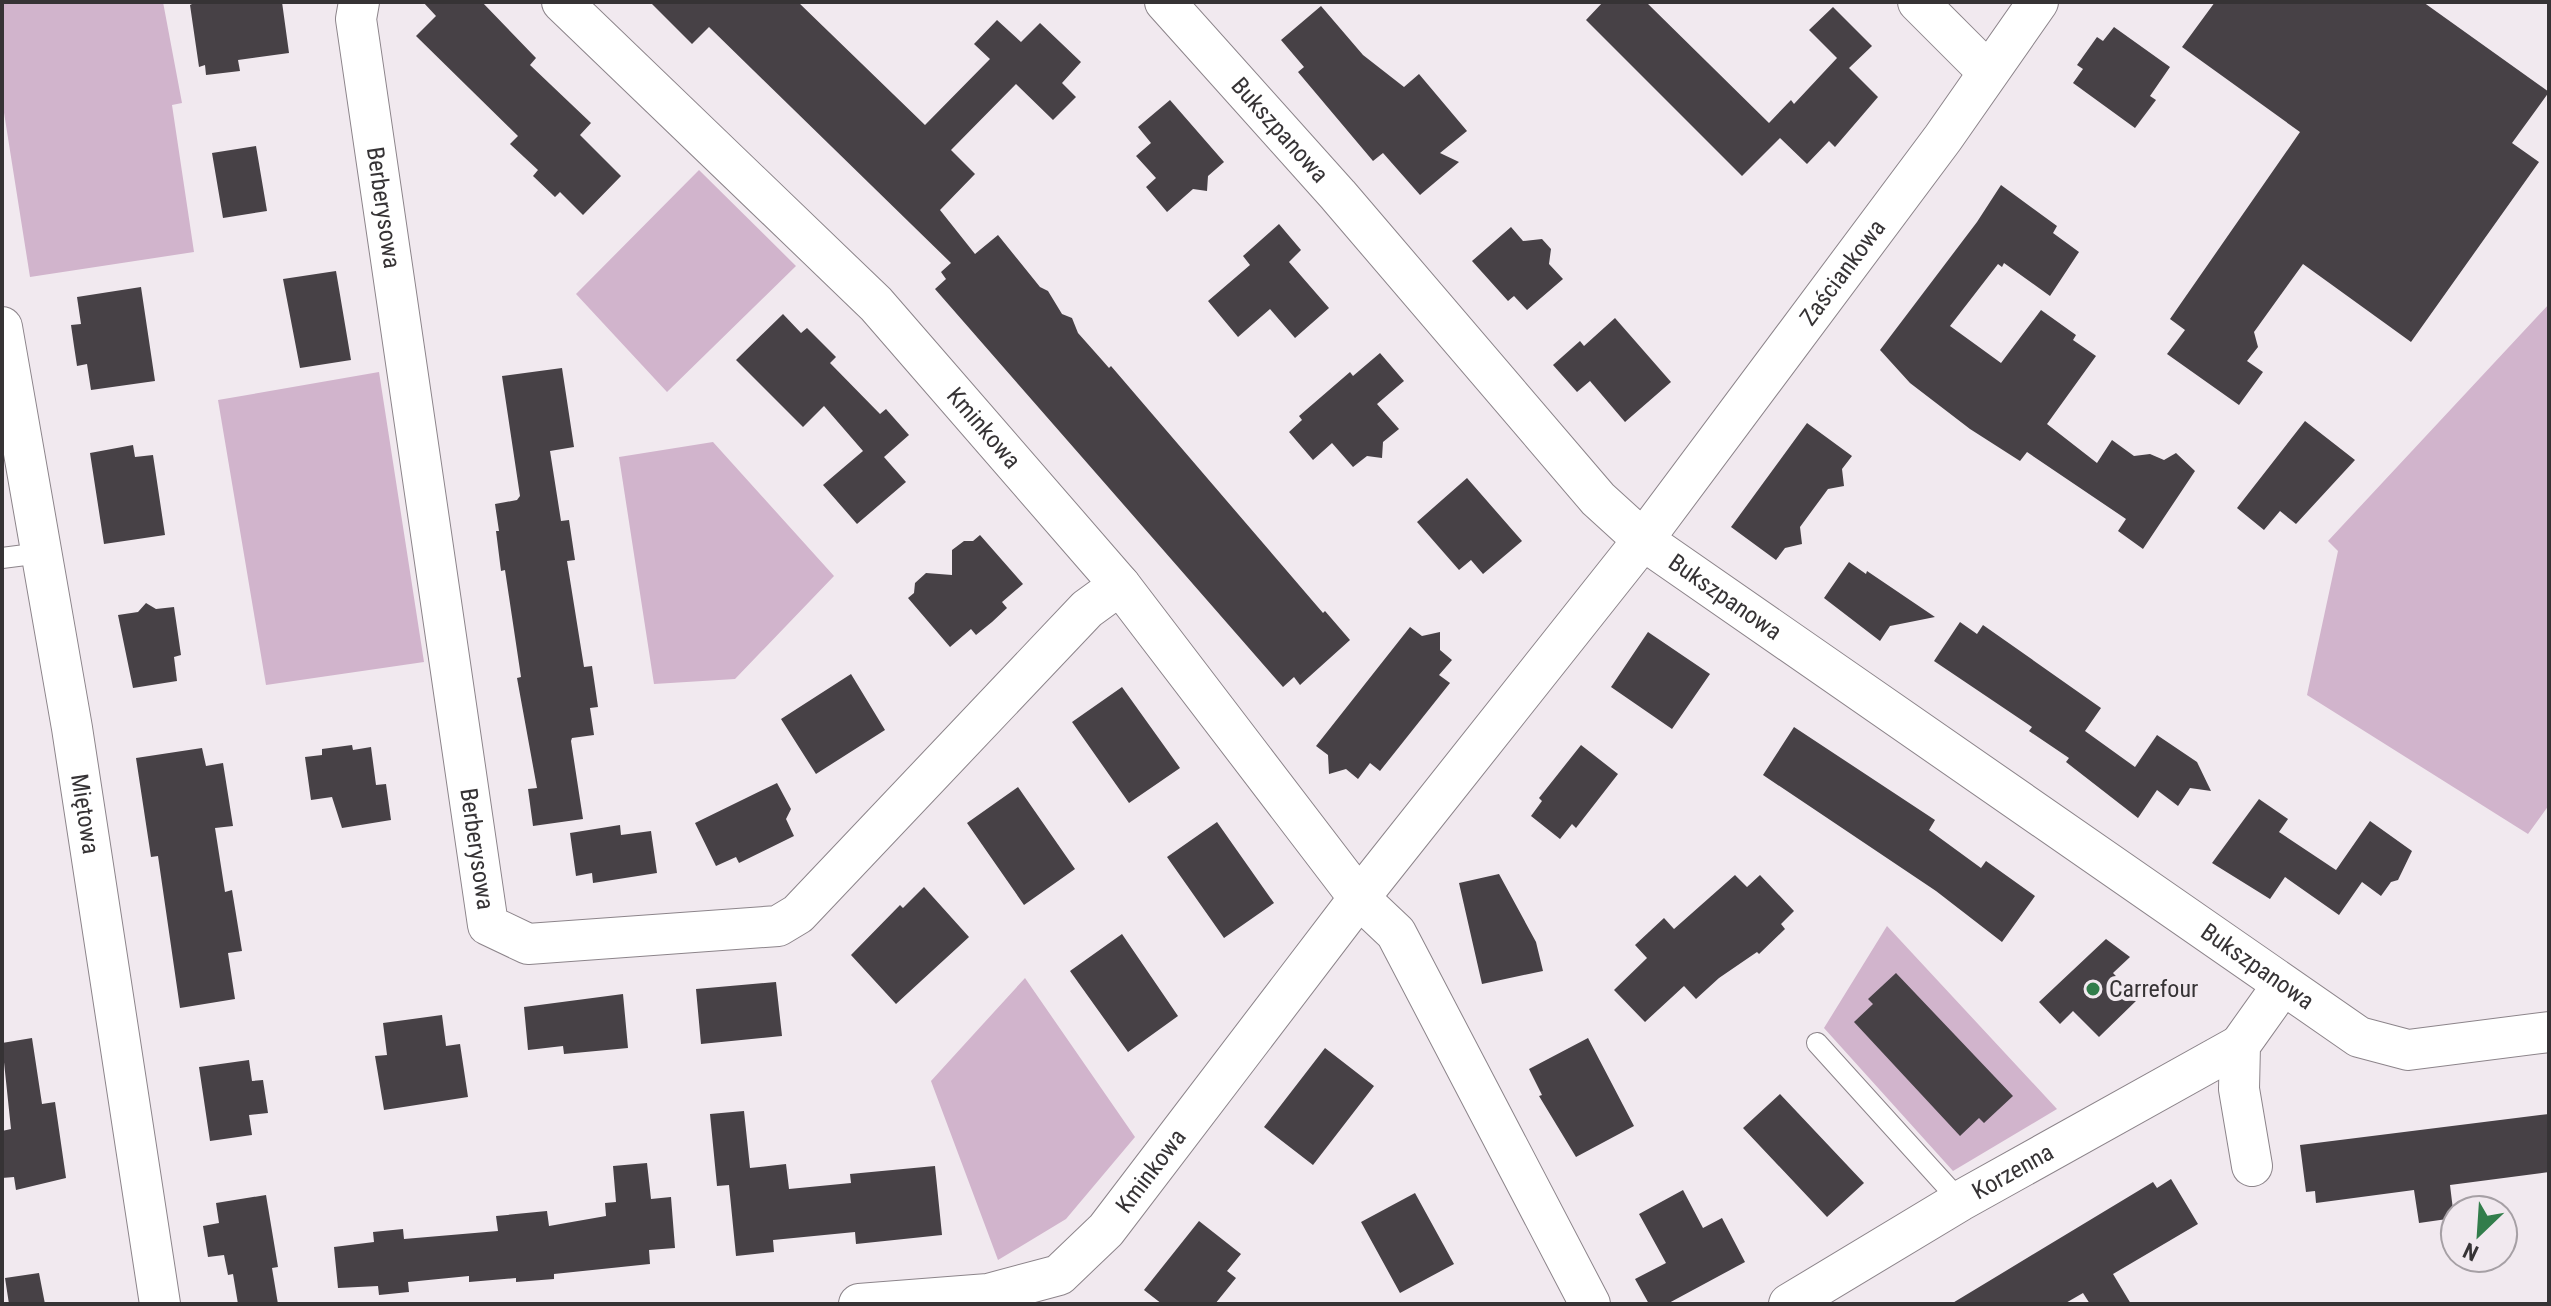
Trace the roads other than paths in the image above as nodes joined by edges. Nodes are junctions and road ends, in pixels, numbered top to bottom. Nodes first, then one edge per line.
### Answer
1 (359, 2) edge
2 (562, 2) edge
3 (1165, 2) edge
4 (1918, 2) edge
5 (2038, 2) edge
6 (1988, 72) junction
7 (2, 327) edge
8 (1643, 540) junction
9 (41, 553) junction
10 (2, 558) edge
11 (1120, 585) junction
12 (1359, 898) junction
13 (2282, 986) junction
14 (2549, 1032) edge
15 (1817, 1043) dead end
16 (2240, 1045) junction
17 (2252, 1166) dead end
18 (1960, 1201) junction
19 (1061, 1289) edge
20 (160, 1304) edge
21 (859, 1304) edge
22 (1590, 1304) edge
23 (1789, 1304) edge

1 - 11 street, Berberysowa
2 - 11 street, Kminkowa
3 - 8 street, Bukszpanowa
4 - 6 street
5 - 6 street, Zaściankowa
6 - 8 street, Zaściankowa
7 - 9 street, Miętowa
8 - 12 street, Kminkowa
8 - 13 street, Bukszpanowa
9 - 10 lane
9 - 20 street, Miętowa
11 - 12 street, Kminkowa
12 - 19 street, Kminkowa
12 - 22 street, Kminkowa
13 - 14 street, Bukszpanowa
13 - 16 street
15 - 18 lane
16 - 17 street
16 - 18 street, Korzenna
18 - 23 street, Korzenna
19 - 21 street, Kminkowa

